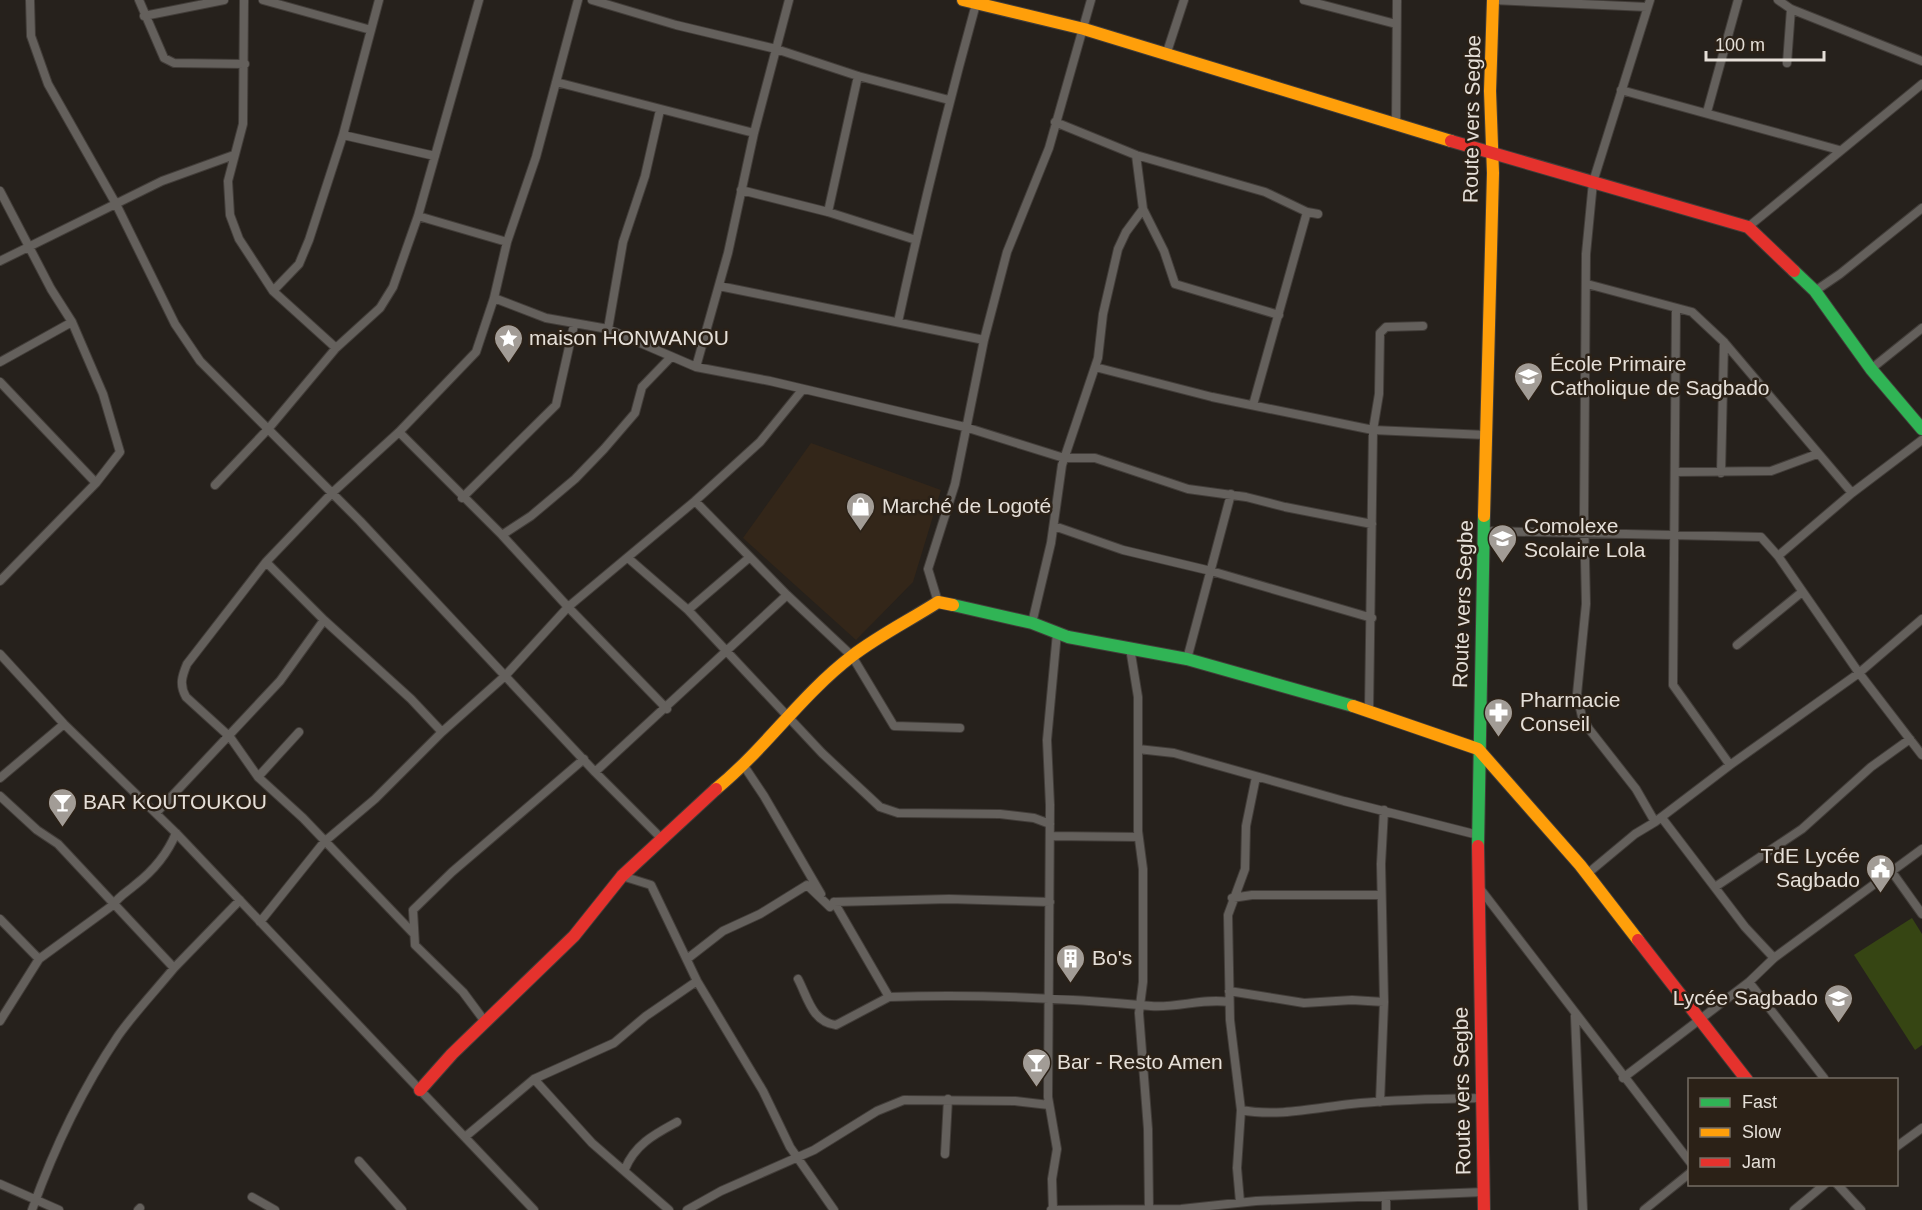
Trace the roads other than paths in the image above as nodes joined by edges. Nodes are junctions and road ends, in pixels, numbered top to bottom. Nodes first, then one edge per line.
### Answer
1 (30, 0) edge
2 (139, 0) edge
3 (224, 0) edge
4 (244, 0) edge
5 (263, 0) edge
6 (379, 0) edge
7 (479, 0) edge
8 (578, 0) edge
9 (592, 0) edge
10 (789, 0) edge
11 (963, 0) edge
12 (1090, 0) edge
13 (1184, 0) edge
14 (1304, 0) edge
15 (1397, 0) edge
16 (1494, 0) edge
17 (1738, 0) edge
18 (1778, 0) edge
19 (1589, 3) edge
20 (976, 4) junction
21 (1649, 4) edge
22 (1791, 9) junction
23 (144, 16) junction
24 (1396, 24) junction
25 (1084, 29) junction
26 (371, 30) junction
27 (776, 49) junction
28 (1166, 56) junction
29 (1922, 61) edge
30 (1787, 63) dead end
31 (245, 64) junction
32 (858, 76) junction
33 (556, 82) junction
34 (1922, 84) edge
35 (1621, 90) junction
36 (949, 100) junction
37 (660, 110) junction
38 (1707, 111) junction
39 (1055, 122) junction
40 (1396, 125) junction
41 (754, 134) junction
42 (343, 135) junction
43 (1839, 150) junction
44 (1492, 154) junction
45 (234, 155) junction
46 (1136, 155) junction
47 (435, 156) junction
48 (1593, 182) junction
49 (741, 190) junction
50 (0, 191) edge
51 (116, 204) junction
52 (1922, 208) edge
53 (1143, 209) junction
54 (828, 212) junction
55 (1307, 212) junction
56 (1318, 214) dead end
57 (418, 216) junction
58 (1748, 227) junction
59 (916, 240) junction
60 (507, 242) junction
61 (30, 247) junction
62 (0, 261) edge
63 (1587, 284) junction
64 (719, 286) junction
65 (273, 291) junction
66 (1815, 291) junction
67 (494, 298) junction
68 (1676, 308) junction
69 (1279, 315) junction
70 (72, 322) junction
71 (898, 322) junction
72 (574, 325) junction
73 (1423, 326) dead end
74 (1922, 328) edge
75 (608, 330) junction
76 (984, 340) junction
77 (1724, 342) junction
78 (336, 348) junction
79 (671, 357) junction
80 (0, 362) edge
81 (696, 367) junction
82 (1095, 367) junction
83 (1871, 369) junction
84 (0, 382) edge
85 (803, 389) junction
86 (1253, 405) junction
87 (965, 427) junction
88 (269, 428) junction
89 (1922, 429) edge
90 (1373, 430) junction
91 (399, 432) junction
92 (1486, 435) junction
93 (1922, 440) edge
94 (1817, 454) junction
95 (1064, 458) junction
96 (1675, 472) junction
97 (1721, 473) junction
98 (96, 483) junction
99 (215, 485) dead end
100 (332, 493) junction
101 (1852, 493) junction
102 (1231, 494) junction
103 (462, 498) junction
104 (695, 501) junction
105 (1372, 524) junction
106 (1054, 526) junction
107 (1485, 531) junction
108 (1585, 533) junction
109 (502, 535) junction
110 (1675, 535) junction
111 (1778, 556) junction
112 (750, 557) junction
113 (628, 558) junction
114 (266, 562) junction
115 (1211, 571) junction
116 (0, 581) edge
117 (1802, 592) junction
118 (787, 595) junction
119 (938, 602) junction
120 (568, 607) junction
121 (688, 610) junction
122 (1372, 618) junction
123 (1922, 619) edge
124 (324, 620) junction
125 (1032, 623) junction
126 (1057, 633) junction
127 (1737, 645) dead end
128 (1130, 648) junction
129 (724, 651) junction
130 (0, 654) edge
131 (852, 656) junction
132 (1186, 658) junction
133 (1859, 673) junction
134 (505, 675) junction
135 (667, 709) junction
136 (1369, 710) junction
137 (788, 715) junction
138 (64, 724) junction
139 (960, 728) dead end
140 (300, 732) dead end
141 (442, 732) junction
142 (230, 737) junction
143 (1910, 739) junction
144 (1138, 749) junction
145 (1478, 749) junction
146 (1922, 755) edge
147 (584, 759) junction
148 (1730, 765) junction
149 (744, 766) junction
150 (596, 772) junction
151 (258, 777) junction
152 (1256, 777) junction
153 (0, 778) edge
154 (0, 796) edge
155 (1384, 810) junction
156 (156, 813) junction
157 (1659, 820) junction
158 (1050, 824) junction
159 (176, 833) junction
160 (1478, 835) junction
161 (1050, 836) junction
162 (1138, 837) junction
163 (662, 839) junction
164 (324, 842) junction
165 (1922, 849) edge
166 (1892, 872) junction
167 (1587, 874) junction
168 (622, 876) junction
169 (1478, 885) junction
170 (1715, 887) junction
171 (1381, 895) junction
172 (1232, 898) junction
173 (240, 900) junction
174 (1050, 902) junction
175 (113, 905) junction
176 (832, 905) junction
177 (1922, 914) edge
178 (0, 918) edge
179 (260, 921) junction
180 (413, 933) junction
181 (1774, 958) junction
182 (39, 959) junction
183 (687, 959) junction
184 (174, 968) junction
185 (798, 979) dead end
186 (697, 981) junction
187 (1749, 981) junction
188 (1229, 991) junction
189 (890, 997) junction
190 (1049, 1000) junction
191 (1229, 1002) junction
192 (1384, 1002) junction
193 (1140, 1004) junction
194 (1575, 1014) junction
195 (1699, 1018) junction
196 (0, 1021) edge
197 (486, 1023) junction
198 (1623, 1078) junction
199 (1745, 1078) edge
200 (1824, 1078) edge
201 (534, 1079) junction
202 (420, 1090) junction
203 (1481, 1098) junction
204 (948, 1099) junction
205 (1380, 1102) junction
206 (1049, 1105) junction
207 (1241, 1110) junction
208 (678, 1122) dead end
209 (1922, 1128) edge
210 (465, 1137) junction
211 (1898, 1146) edge
212 (945, 1154) dead end
213 (798, 1158) junction
214 (359, 1161) dead end
215 (1688, 1161) edge
216 (625, 1169) junction
217 (1688, 1174) edge
218 (0, 1184) edge
219 (1824, 1186) edge
220 (1840, 1188) edge
221 (1484, 1192) junction
222 (1386, 1196) junction
223 (252, 1197) dead end
224 (35, 1201) junction
225 (1240, 1202) junction
226 (1149, 1209) edge
227 (32, 1210) edge
228 (59, 1210) edge
229 (275, 1210) edge
230 (402, 1210) edge
231 (534, 1210) edge
232 (669, 1210) edge
233 (687, 1210) edge
234 (834, 1210) edge
235 (1052, 1210) edge
236 (1386, 1210) edge
237 (1484, 1210) edge
238 (1583, 1210) edge
239 (1644, 1210) edge
240 (1794, 1210) edge
241 (1861, 1210) edge

1 - 51 street
2 - 23 street
3 - 23 street
4 - 31 street
5 - 26 street
6 - 26 street
7 - 47 street
8 - 33 street
9 - 27 street
10 - 27 street
11 - 20 street
12 - 25 street
13 - 28 street
14 - 24 street
15 - 24 street
16 - 19 street
16 - 44 street, Route vers Segbe
17 - 38 street
18 - 22 street
19 - 21 street
20 - 25 street
20 - 36 street
21 - 35 street
22 - 29 street
22 - 30 street
23 - 31 street
24 - 40 street
25 - 28 street
25 - 39 street
26 - 42 street
27 - 32 street
27 - 41 street
28 - 40 street
31 - 45 street
32 - 36 street
32 - 54 street
33 - 37 street
33 - 60 street
34 - 43 street
35 - 38 street
35 - 48 street
36 - 59 street
37 - 41 street
37 - 75 street
38 - 43 street
39 - 46 street
39 - 76 street
40 - 44 street
41 - 49 street
42 - 47 street
42 - 65 street
43 - 58 street
44 - 48 street
44 - 92 street, Route vers Segbe
45 - 51 street
45 - 65 street
46 - 53 street
46 - 55 street
47 - 57 street
48 - 58 street
48 - 63 street
49 - 54 street
49 - 64 street
50 - 61 street
51 - 61 street
51 - 88 street
52 - 66 street
53 - 69 street
53 - 82 street
54 - 59 street
55 - 56 street
55 - 69 street
57 - 60 street
57 - 78 street
58 - 66 street
59 - 71 street
60 - 67 street
61 - 62 street
61 - 70 street
63 - 68 street
63 - 108 street
64 - 71 street
64 - 81 street
65 - 78 street
66 - 83 street
67 - 72 street
67 - 91 street
68 - 77 street
68 - 96 street
69 - 86 street
70 - 80 street
70 - 98 street
71 - 76 street
72 - 75 street
72 - 103 street
73 - 90 street
74 - 83 street
75 - 79 street
76 - 87 street
77 - 94 street
77 - 97 street
78 - 88 street
79 - 81 street
79 - 109 street
81 - 85 street
82 - 86 street
82 - 95 street
83 - 89 street
84 - 98 street
85 - 87 street
85 - 104 street
86 - 90 street
87 - 95 street
87 - 119 street
88 - 99 street
88 - 100 street
90 - 92 street
90 - 105 street
91 - 100 street
91 - 103 street
92 - 107 street, Route vers Segbe
93 - 101 street
94 - 97 street
94 - 101 street
95 - 102 street
95 - 106 street
96 - 97 street
96 - 110 street
98 - 116 street
100 - 114 street
100 - 134 street
101 - 111 street
102 - 105 street
102 - 115 street
103 - 109 street
104 - 112 street
104 - 113 street
105 - 122 street
106 - 115 street
106 - 125 street
107 - 108 street
107 - 145 street, Route vers Segbe
108 - 110 street
108 - 157 street
109 - 120 street
110 - 111 street
110 - 148 street
111 - 117 street
112 - 118 street
112 - 121 street
113 - 120 street
113 - 121 street
114 - 124 street
114 - 142 street
115 - 122 street
115 - 132 street
117 - 127 street
117 - 133 street
118 - 129 street
118 - 131 street
119 - 125 street
119 - 131 street
120 - 134 street
120 - 135 street
121 - 129 street
122 - 136 street
123 - 133 street
124 - 141 street
124 - 142 street
125 - 126 street
126 - 128 street
126 - 158 street
128 - 132 street
128 - 144 street
129 - 135 street
129 - 137 street
130 - 138 street
131 - 137 street
131 - 139 street
132 - 136 street
133 - 143 street
133 - 148 street
134 - 141 street
134 - 147 street
135 - 150 street
136 - 145 street
137 - 149 street
137 - 158 street
138 - 153 street
138 - 156 street
140 - 151 street
141 - 164 street
142 - 151 street
142 - 156 street
143 - 146 street
143 - 170 street
144 - 152 street
144 - 162 street
145 - 160 street, Route vers Segbe
145 - 167 street
147 - 150 street
147 - 180 street
148 - 157 street
149 - 163 street
149 - 176 street
150 - 163 street
151 - 164 street
152 - 155 street
152 - 172 street
154 - 175 street
155 - 160 street
155 - 171 street
156 - 159 street
157 - 167 street
157 - 170 street
158 - 161 street
159 - 173 street
159 - 175 street
160 - 169 street, Route vers Segbe
161 - 162 street
161 - 174 street
162 - 193 street
163 - 168 street
164 - 179 street
164 - 180 street
165 - 166 street
166 - 177 street
166 - 181 street
167 - 195 street
168 - 183 street
168 - 197 street
169 - 194 street
169 - 203 street, Route vers Segbe
170 - 181 street
171 - 172 street
171 - 192 street
172 - 188 street
173 - 179 street
173 - 184 street
174 - 176 street
174 - 190 street
175 - 182 street
175 - 184 street
176 - 183 street
176 - 189 street
178 - 182 street
179 - 202 street
180 - 197 street
181 - 187 street
182 - 196 street
183 - 186 street
184 - 224 street
185 - 189 street
186 - 201 street
186 - 213 street
187 - 195 street
187 - 200 street
188 - 191 street
188 - 192 street
189 - 190 street
190 - 193 street
190 - 206 street
191 - 193 street
191 - 207 street
192 - 205 street
193 - 226 street
194 - 198 street
194 - 238 street
195 - 198 street
195 - 199 street
197 - 202 street
198 - 215 street
201 - 210 street
201 - 216 street
202 - 210 street
203 - 205 street
203 - 221 street, Route vers Segbe
204 - 206 street
204 - 212 street
204 - 213 street
205 - 207 street
206 - 235 street
207 - 225 street
208 - 216 street
209 - 211 street
210 - 231 street
213 - 233 street
213 - 234 street
214 - 230 street
216 - 232 street
217 - 239 street
218 - 224 street
219 - 240 street
220 - 241 street
221 - 222 street
221 - 237 street, Route vers Segbe
222 - 225 street
222 - 236 street
223 - 229 street
224 - 227 street
224 - 228 street
225 - 226 street
226 - 235 street

